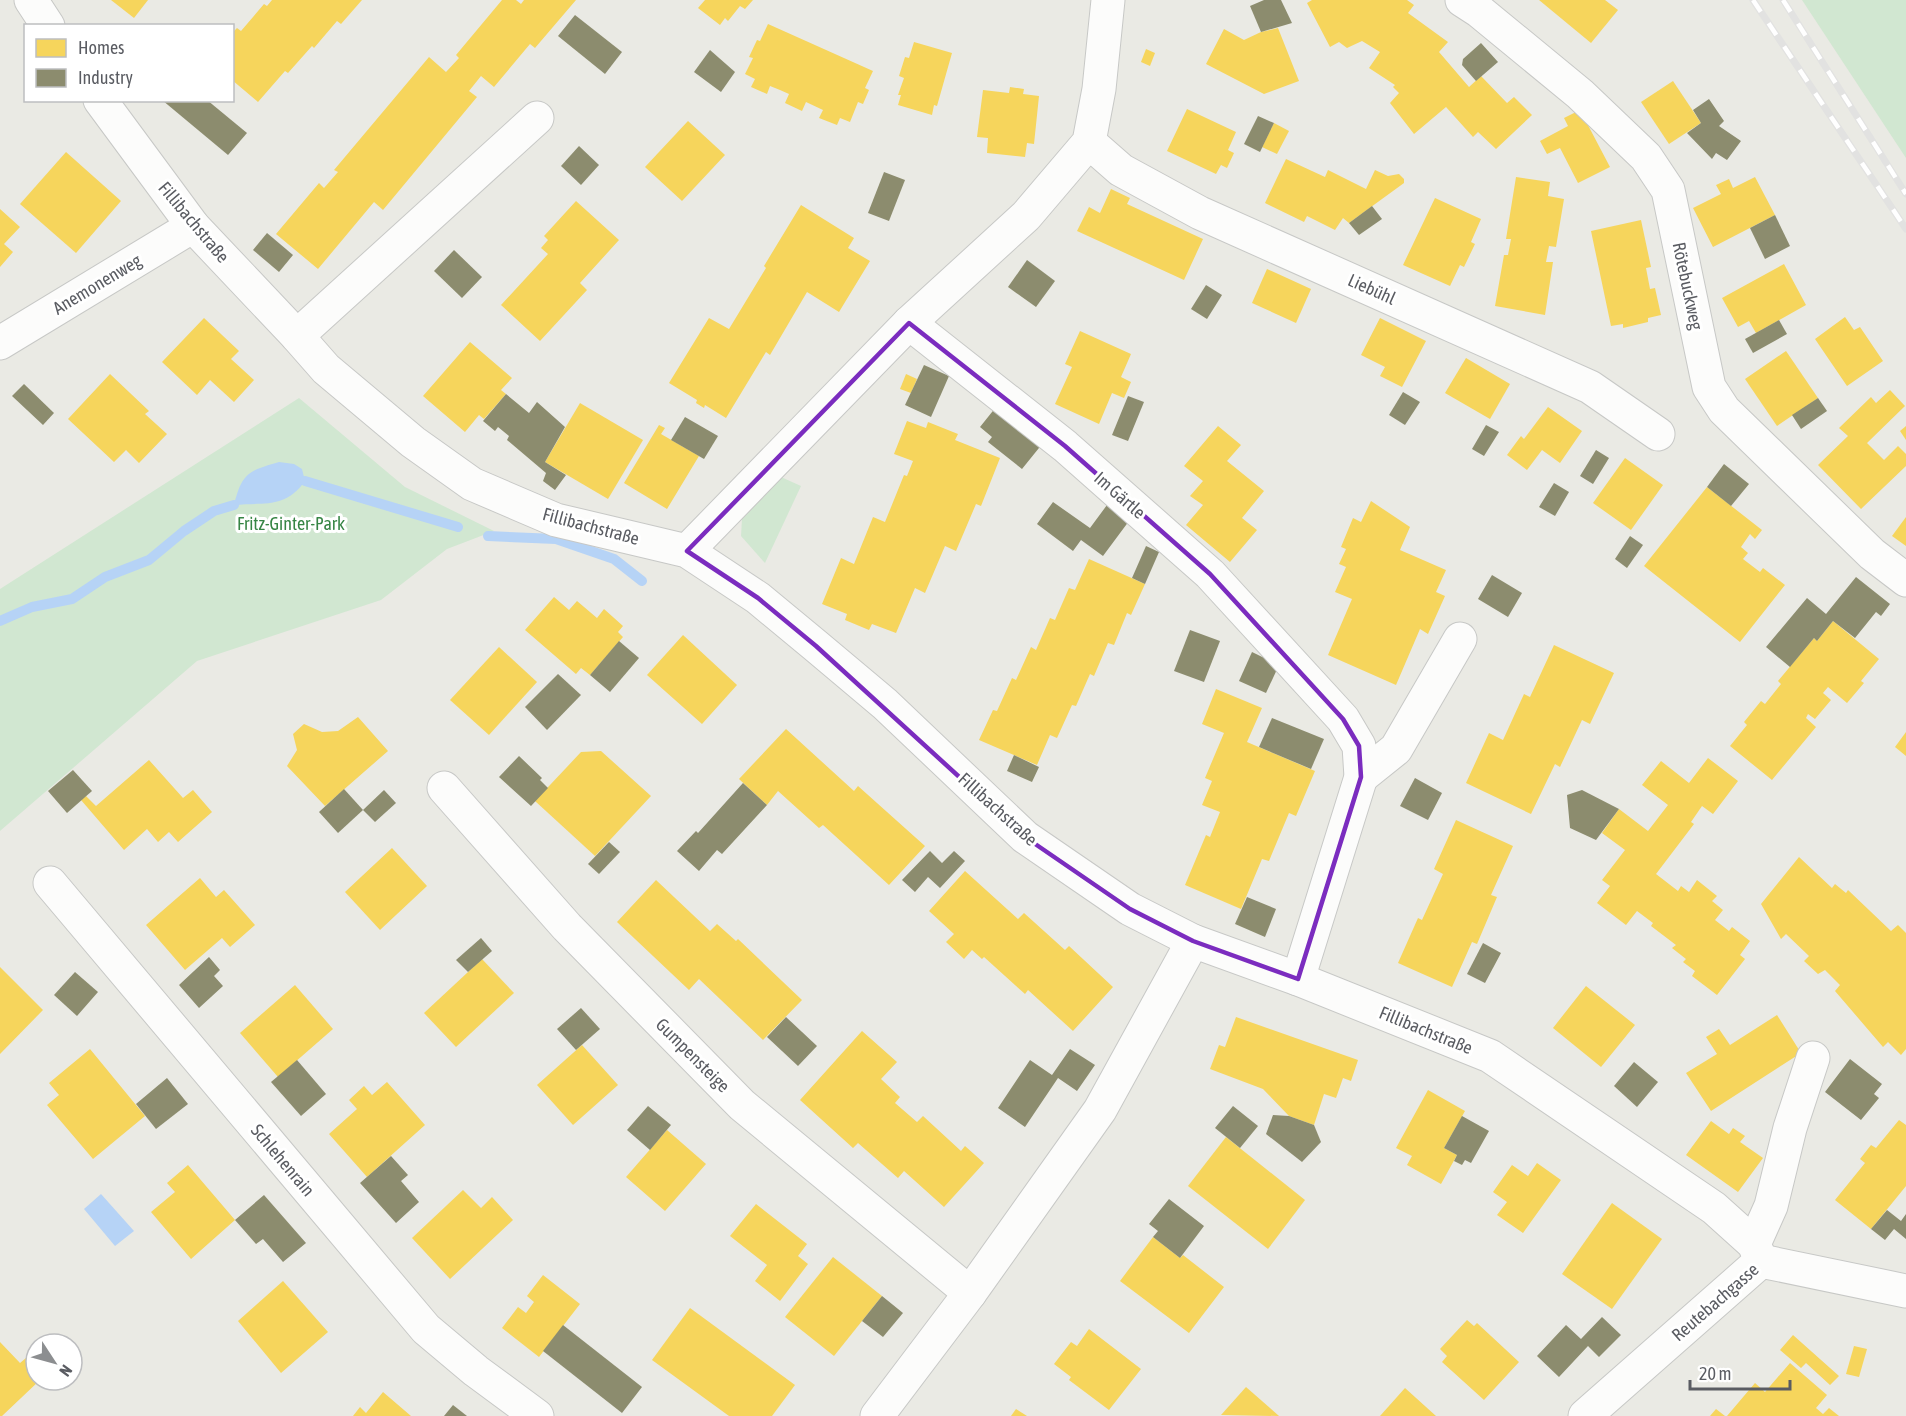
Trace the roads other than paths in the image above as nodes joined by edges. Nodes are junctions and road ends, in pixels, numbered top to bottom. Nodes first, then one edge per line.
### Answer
1 (31, 0) edge
2 (1108, 0) edge
3 (1462, 0) edge
4 (47, 24) edge
5 (101, 102) edge
6 (537, 118) dead end
7 (1089, 142) junction
8 (193, 226) junction
9 (909, 323) junction
10 (297, 336) junction
11 (0, 343) edge
12 (1658, 434) dead end
13 (687, 551) junction
14 (1906, 580) edge
15 (1460, 639) dead end
16 (1362, 777) junction
17 (444, 788) dead end
18 (50, 883) dead end
19 (1192, 941) junction
20 (1298, 980) junction
21 (1813, 1058) dead end
22 (1757, 1253) junction
23 (1906, 1291) edge
24 (970, 1293) junction
25 (537, 1416) edge
26 (878, 1416) edge
27 (1585, 1416) edge

1 - 4 street
2 - 7 street
3 - 14 street, Rötebuckweg
5 - 8 street, Fillibachstraße
6 - 10 street
7 - 9 street
7 - 12 street, Liebühl
8 - 10 street, Fillibachstraße
8 - 11 street, Anemonenweg
9 - 13 street
9 - 16 street, Im Gärtle
10 - 13 street, Fillibachstraße
13 - 19 street, Fillibachstraße
15 - 16 street
16 - 20 street, Im Gärtle
17 - 24 street, Gumpensteige
18 - 25 street, Schlehenrain
19 - 20 street, Fillibachstraße
19 - 24 street
20 - 22 street, Fillibachstraße
21 - 22 street
22 - 23 street, Reutebachgasse
22 - 27 street, Reutebachgasse
24 - 26 street

